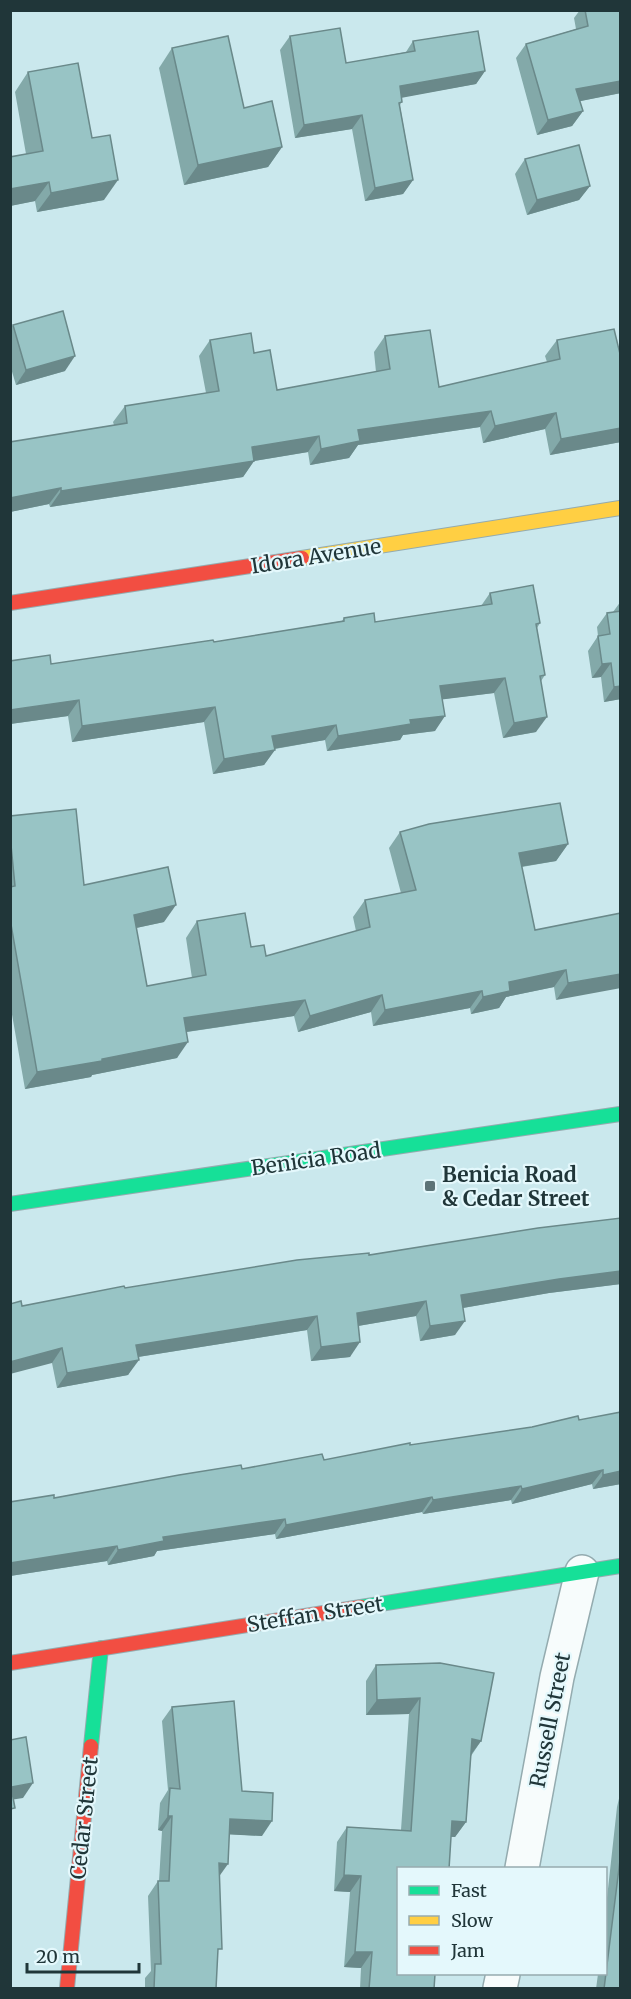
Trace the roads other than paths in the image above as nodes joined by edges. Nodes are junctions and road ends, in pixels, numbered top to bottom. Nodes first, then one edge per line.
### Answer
1 (621, 508) edge
2 (10, 603) edge
3 (621, 1114) edge
4 (10, 1204) edge
5 (621, 1566) edge
6 (582, 1572) junction
7 (100, 1648) junction
8 (10, 1663) edge
9 (522, 1867) edge
10 (67, 1989) edge

1 - 2 street, Idora Avenue
3 - 4 street, Benicia Road
5 - 6 street, Steffan Street
6 - 7 street, Steffan Street
6 - 9 street, Russell Street
7 - 8 street, Steffan Street
7 - 10 street, Cedar Street

